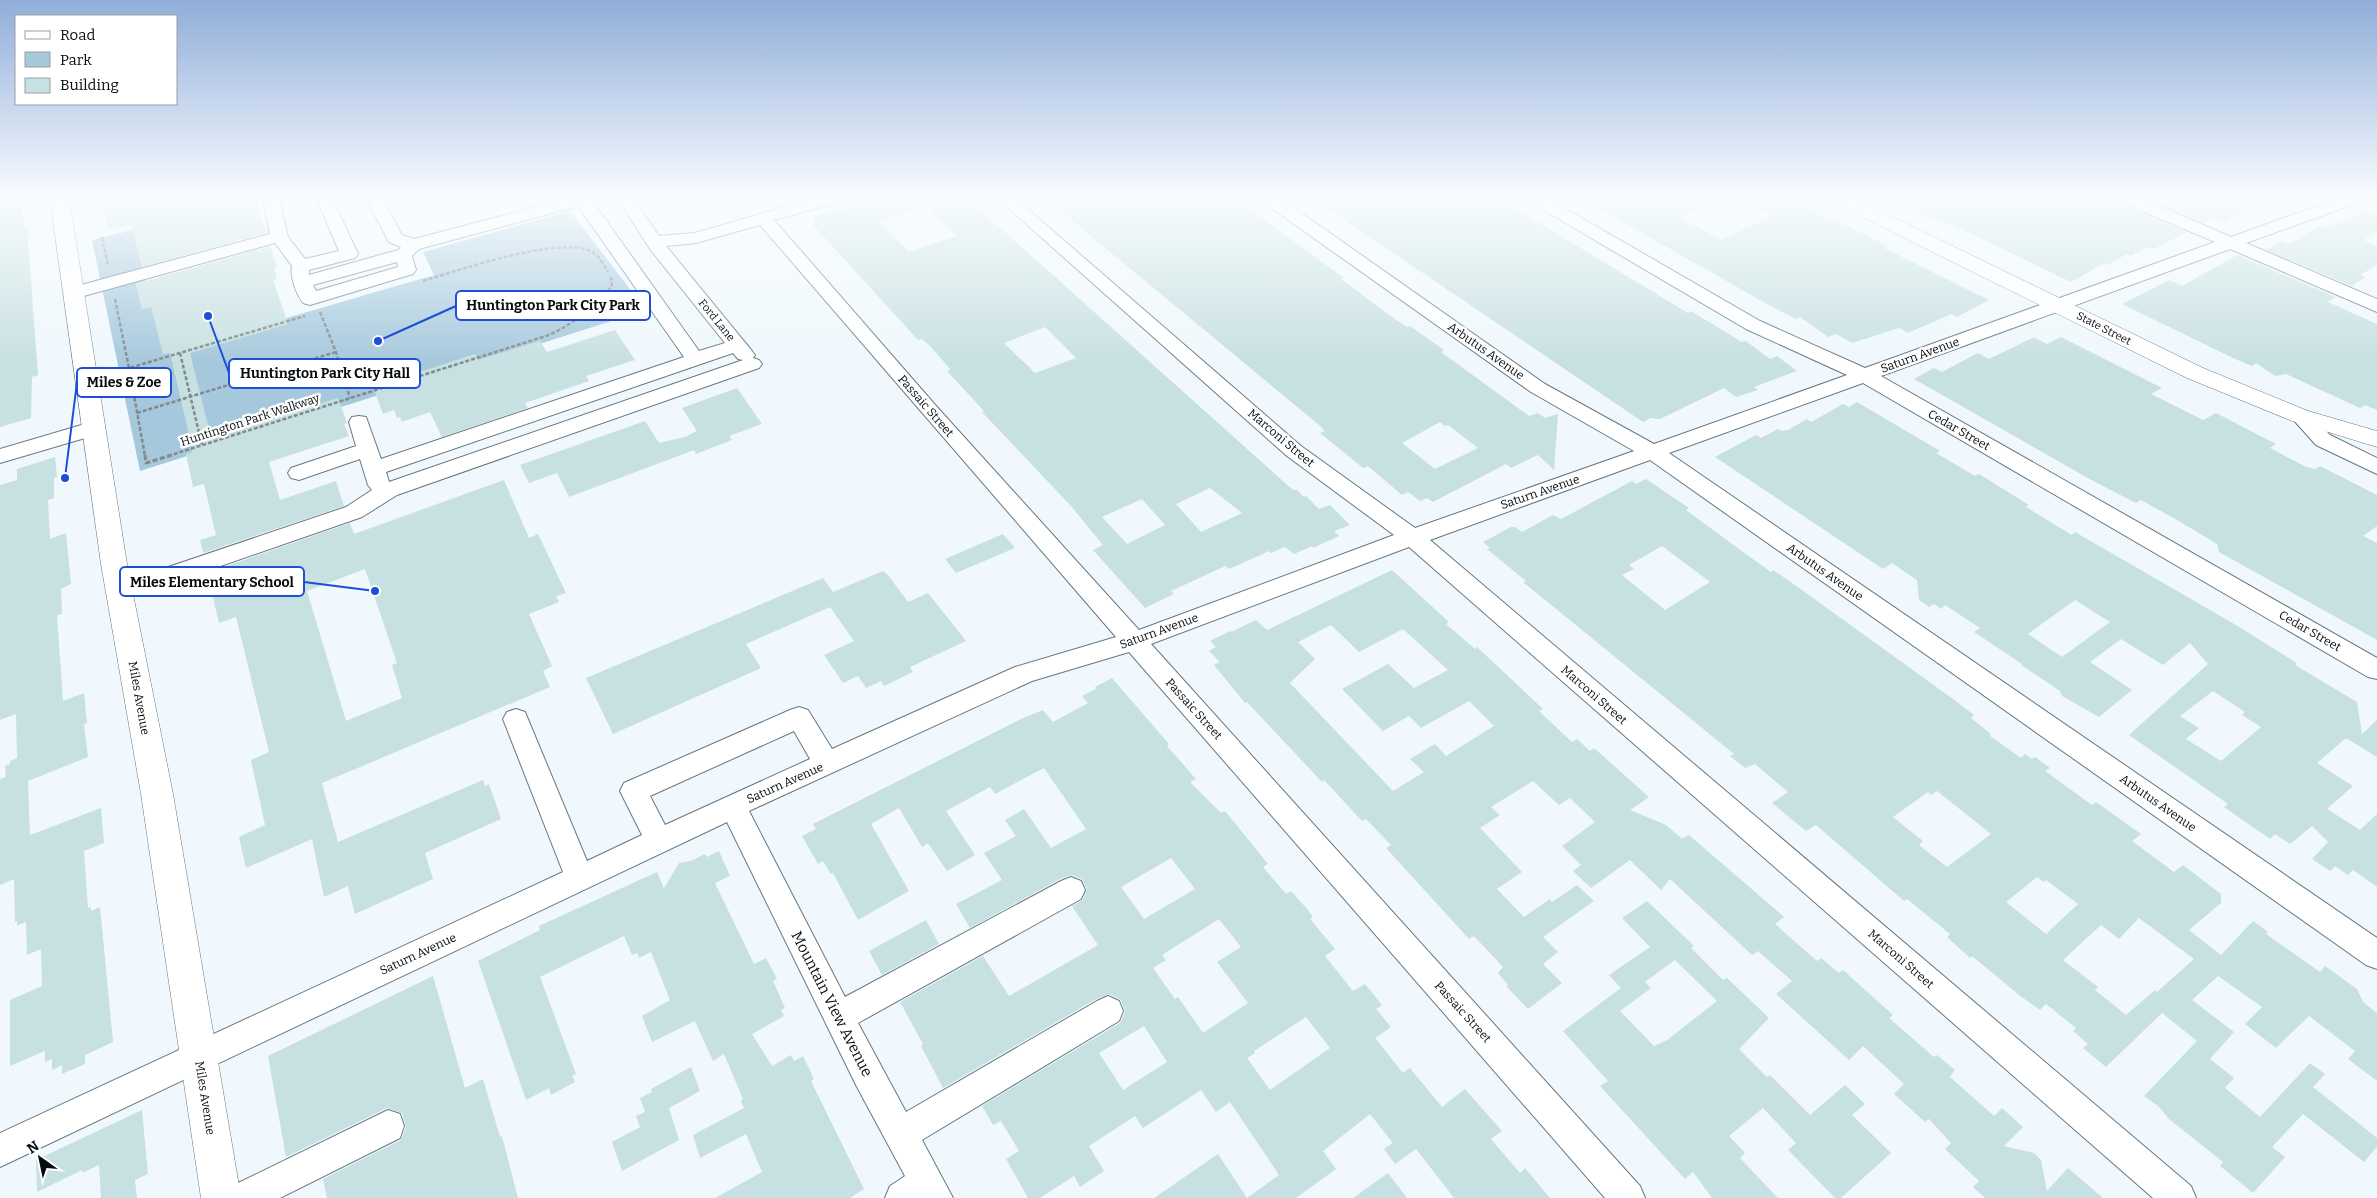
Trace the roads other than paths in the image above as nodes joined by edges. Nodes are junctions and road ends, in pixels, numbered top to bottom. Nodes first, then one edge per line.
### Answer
1 (67, 254) edge
2 (217, 254) edge
3 (289, 254) edge
4 (349, 254) edge
5 (409, 254) edge
6 (624, 254) edge
7 (664, 254) edge
8 (794, 254) edge
9 (1069, 254) edge
10 (1348, 254) edge
11 (1632, 254) edge
12 (1953, 254) edge
13 (2196, 254) edge
14 (2257, 254) edge
15 (301, 274) junction
16 (73, 293) junction
17 (2056, 304) junction
18 (2377, 306) edge
19 (737, 345) junction
20 (696, 359) junction
21 (1864, 376) junction
22 (2300, 416) junction
23 (360, 422) dead end
24 (95, 428) junction
25 (2377, 439) edge
26 (368, 449) junction
27 (1652, 452) junction
28 (0, 456) edge
29 (2377, 467) edge
30 (374, 469) junction
31 (299, 473) dead end
32 (389, 490) junction
33 (1412, 537) junction
34 (120, 592) junction
35 (1134, 641) junction
36 (2377, 670) edge
37 (516, 719) dead end
38 (827, 764) junction
39 (733, 806) junction
40 (659, 841) junction
41 (580, 878) junction
42 (1071, 890) dead end
43 (2377, 955) edge
44 (1108, 1011) dead end
45 (838, 1016) junction
46 (198, 1058) junction
47 (388, 1126) dead end
48 (901, 1134) junction
49 (0, 1150) edge
50 (922, 1193) edge
51 (221, 1198) edge
52 (244, 1198) edge
53 (1628, 1198) edge
54 (2179, 1198) edge

1 - 16 main road, Miles Avenue
2 - 16 street
3 - 15 street
4 - 15 street
5 - 15 street
6 - 20 street
7 - 19 street, Ford Lane
8 - 35 street, Passaic Street
9 - 33 street, Marconi Street
10 - 27 street, Arbutus Avenue
11 - 21 street, Cedar Street
12 - 17 main road, State Street
13 - 17 street, Saturn Avenue
14 - 18 street
16 - 24 main road, Miles Avenue
17 - 21 street, Saturn Avenue
17 - 22 main road, State Street
19 - 20 street
19 - 32 street, Ford Lane
20 - 30 street
21 - 27 street, Saturn Avenue
21 - 36 street, Cedar Street
22 - 25 main road, State Street
22 - 29 street
23 - 26 street
24 - 28 street
24 - 34 main road, Miles Avenue
26 - 30 street
26 - 31 street
27 - 33 street, Saturn Avenue
27 - 43 street, Arbutus Avenue
30 - 32 street
32 - 34 street
33 - 35 street, Saturn Avenue
33 - 54 street, Marconi Street
34 - 46 main road, Miles Avenue
35 - 38 street, Saturn Avenue
35 - 53 street, Passaic Street
37 - 41 street
38 - 39 street, Saturn Avenue
38 - 40 street
39 - 40 street, Saturn Avenue
39 - 45 street, Mountain View Avenue
40 - 41 street, Saturn Avenue
41 - 46 street, Saturn Avenue
42 - 45 street
44 - 48 street
45 - 48 street, Mountain View Avenue
46 - 49 street, Saturn Avenue
46 - 51 main road, Miles Avenue
47 - 52 street
48 - 50 street, Mountain View Avenue

